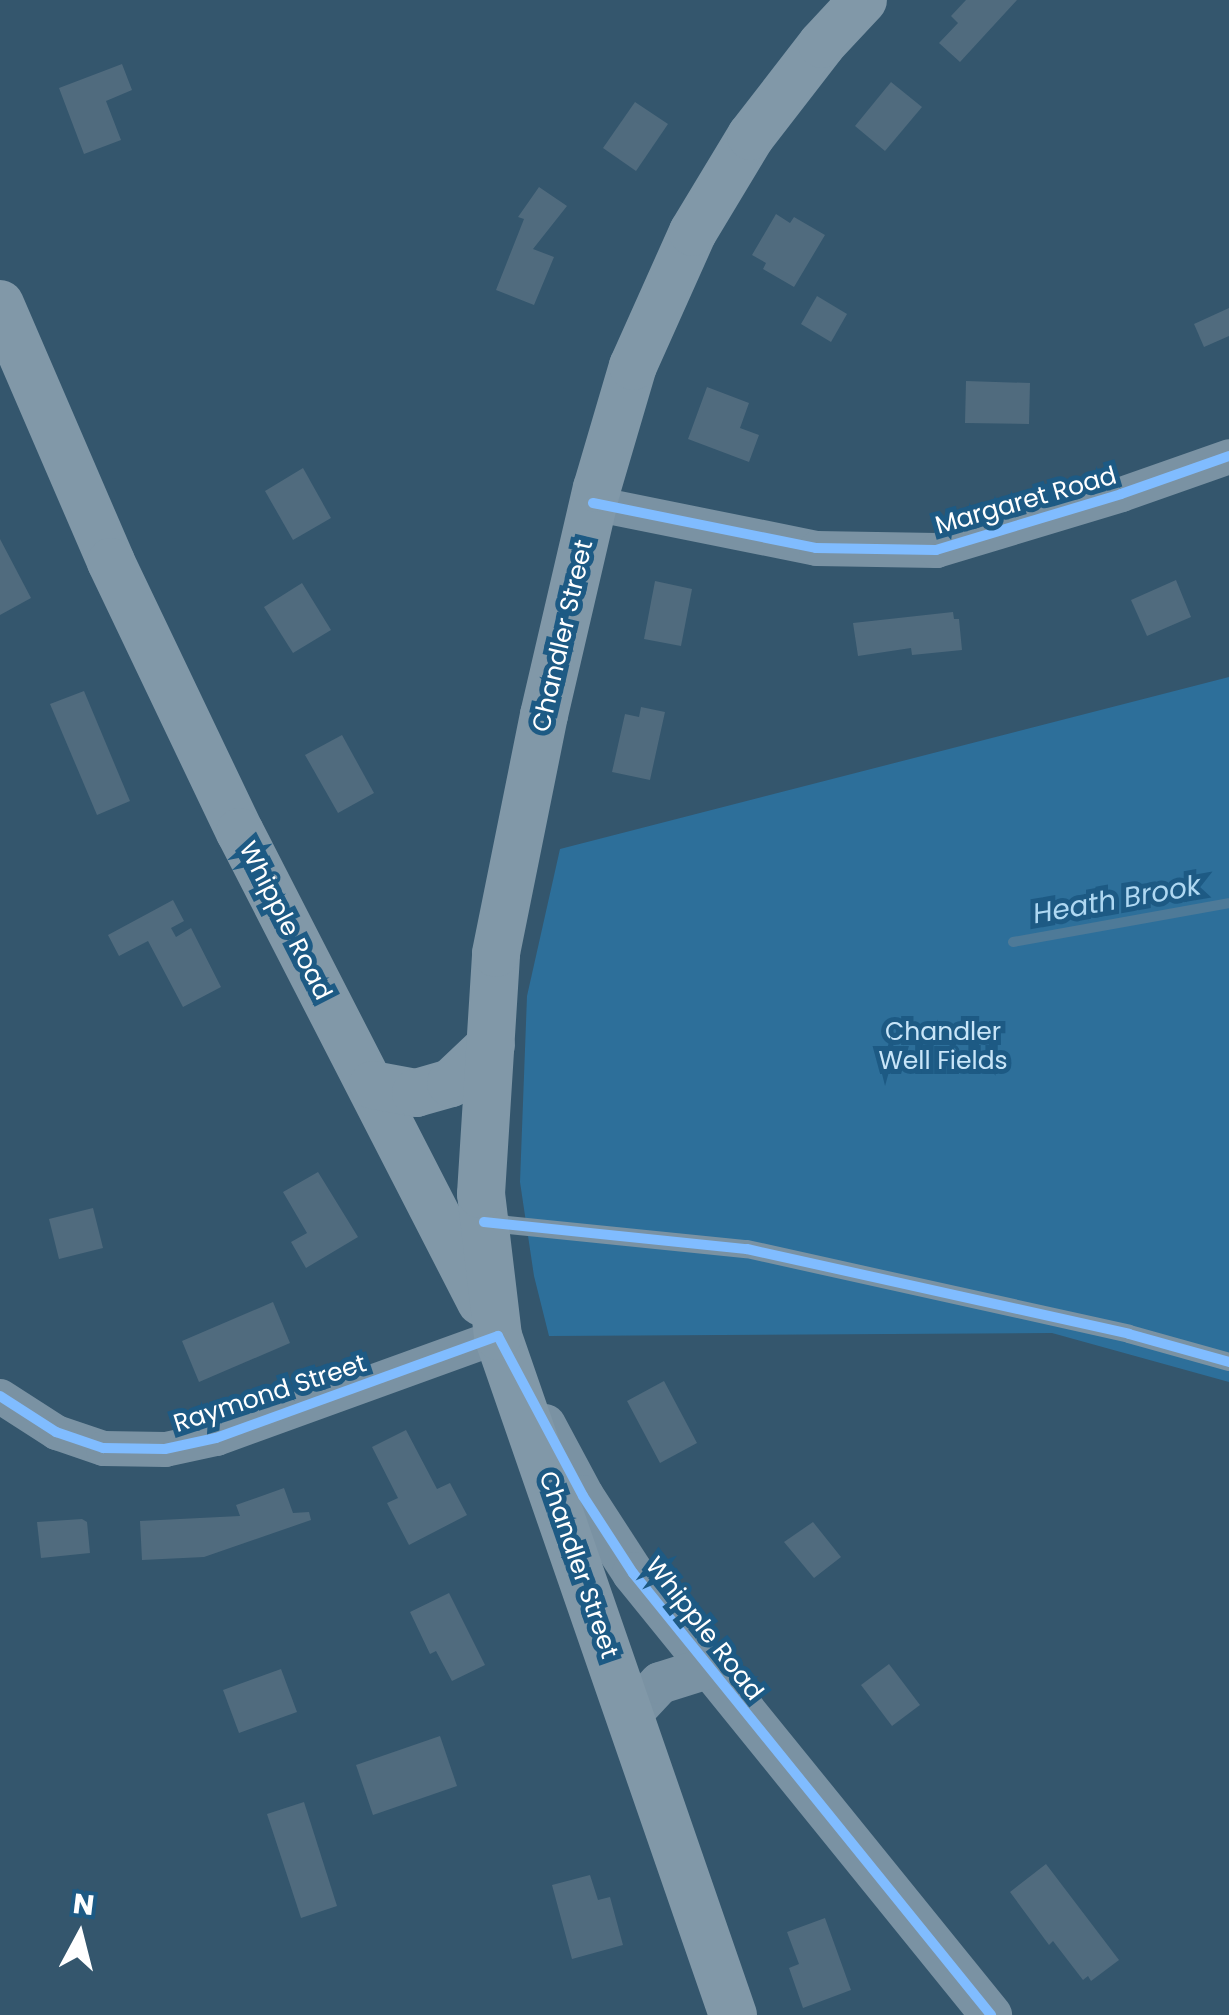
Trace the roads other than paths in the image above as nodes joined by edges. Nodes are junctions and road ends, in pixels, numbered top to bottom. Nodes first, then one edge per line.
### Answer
1 (863, 0) edge
2 (0, 304) edge
3 (1229, 456) edge
4 (593, 503) junction
5 (490, 1045) junction
6 (373, 1085) junction
7 (484, 1222) junction
8 (498, 1336) junction
9 (1229, 1362) edge
10 (0, 1396) edge
11 (708, 1668) junction
12 (629, 1716) junction
13 (733, 2015) edge
14 (991, 2015) edge

1 - 4 main road, Chandler Street
2 - 6 main road, Whipple Road
3 - 4 street, Margaret Road
4 - 5 main road, Chandler Street
5 - 6 main road
5 - 7 main road, Chandler Street
6 - 8 main road, Whipple Road
7 - 8 main road, Chandler Street
7 - 9 lane
8 - 10 street, Raymond Street
8 - 11 street, Whipple Road
8 - 12 main road, Chandler Street
11 - 12 street, Whipple Road
11 - 14 street, Whipple Road
12 - 13 main road, Chandler Street

